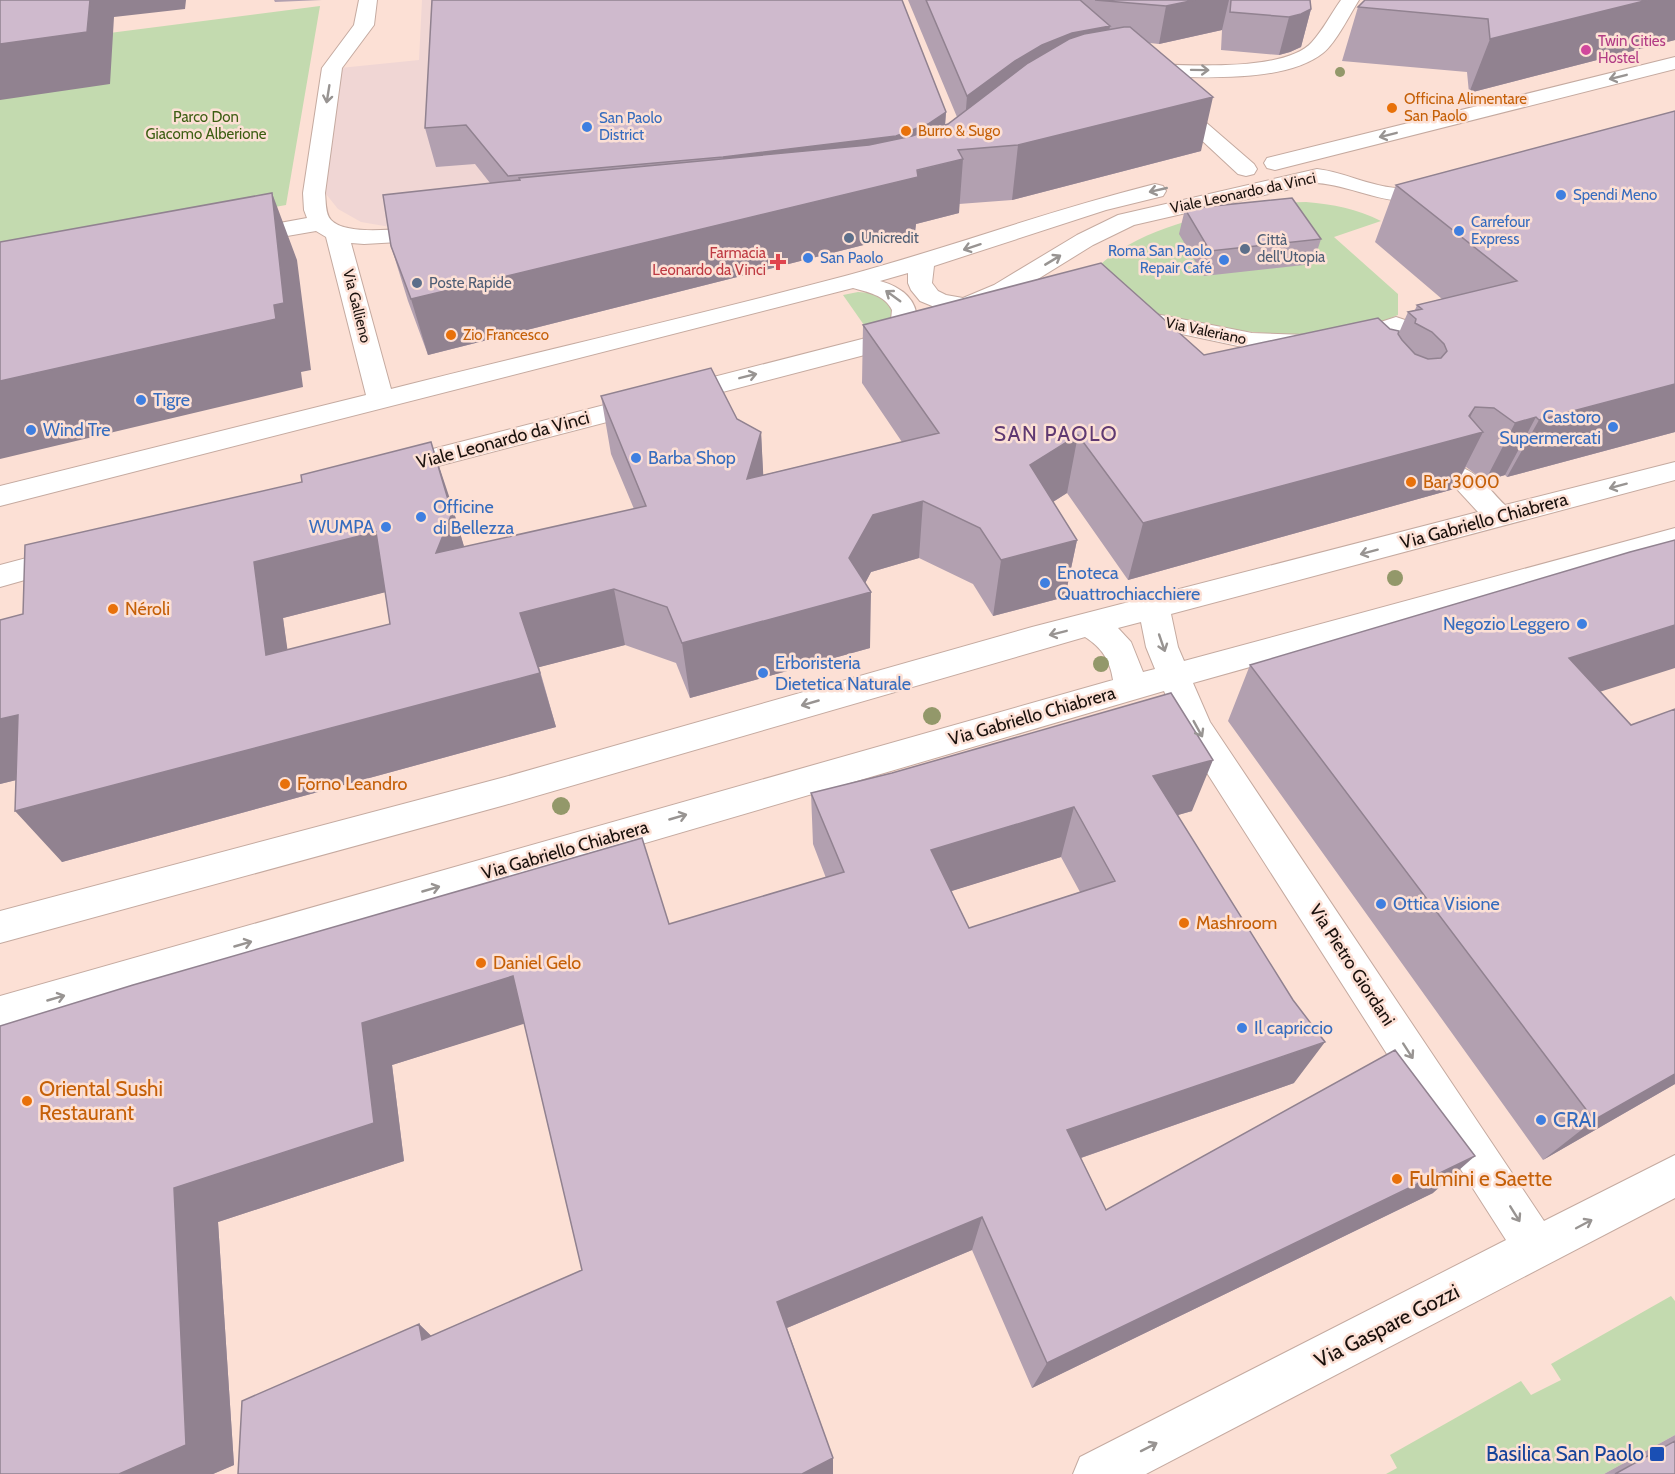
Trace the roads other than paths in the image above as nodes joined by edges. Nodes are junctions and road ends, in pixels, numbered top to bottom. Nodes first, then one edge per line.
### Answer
1 (368, 0) edge
2 (1350, 0) edge
3 (1675, 63) edge
4 (1115, 71) edge
5 (1188, 117) edge
6 (1246, 169) junction
7 (1451, 183) edge
8 (328, 228) junction
9 (455, 231) edge
10 (217, 242) edge
11 (923, 262) junction
12 (853, 280) junction
13 (1003, 290) junction
14 (1034, 296) edge
15 (966, 306) junction
16 (1099, 310) edge
17 (1396, 325) dead end
18 (902, 334) junction
19 (1340, 344) junction
20 (1363, 365) edge
21 (380, 399) junction
22 (1675, 471) edge
23 (1457, 474) edge
24 (370, 476) edge
25 (0, 496) edge
26 (1500, 517) junction
27 (1675, 538) edge
28 (93, 551) edge
29 (0, 576) edge
30 (1154, 608) junction
31 (1091, 624) junction
32 (1176, 675) junction
33 (1130, 688) junction
34 (0, 927) edge
35 (0, 1014) edge
36 (1675, 1176) edge
37 (1537, 1249) junction
38 (1097, 1474) edge

1 -> 8 street, Via Gallieno
4 -> 2 street
3 -> 6 street, Viale Leonardo da Vinci
5 - 6 street, Viale Leonardo da Vinci
6 -> 11 street, Viale Leonardo da Vinci
13 -> 7 street, Viale Leonardo da Vinci
8 - 9 street
8 - 10 street
8 - 21 street, Via Gallieno
11 - 12 street, Viale Leonardo da Vinci
11 - 15 street
18 -> 12 street
12 - 21 street, Viale Leonardo da Vinci
13 - 14 street
13 - 15 street, Viale Leonardo da Vinci
15 - 18 street, Viale Leonardo da Vinci
16 - 19 street, Via Valeriano
17 - 19 street, Via Valeriano
24 -> 18 street, Viale Leonardo da Vinci
19 - 20 street
21 - 25 street, Viale Leonardo da Vinci
22 -> 26 street, Via Gabriello Chiabrera
23 - 26 street
26 -> 30 street, Via Gabriello Chiabrera
27 - 32 street, Via Gabriello Chiabrera
28 - 29 street
30 - 31 street, Via Gabriello Chiabrera
30 -> 32 street
31 - 33 street, Via Gabriello Chiabrera
31 -> 34 street, Via Gabriello Chiabrera
32 - 33 street, Via Gabriello Chiabrera
32 -> 37 street, Via Pietro Giordani
35 -> 33 street, Via Gabriello Chiabrera
37 -> 36 street, Via Gaspare Gozzi
38 -> 37 street, Via Gaspare Gozzi

